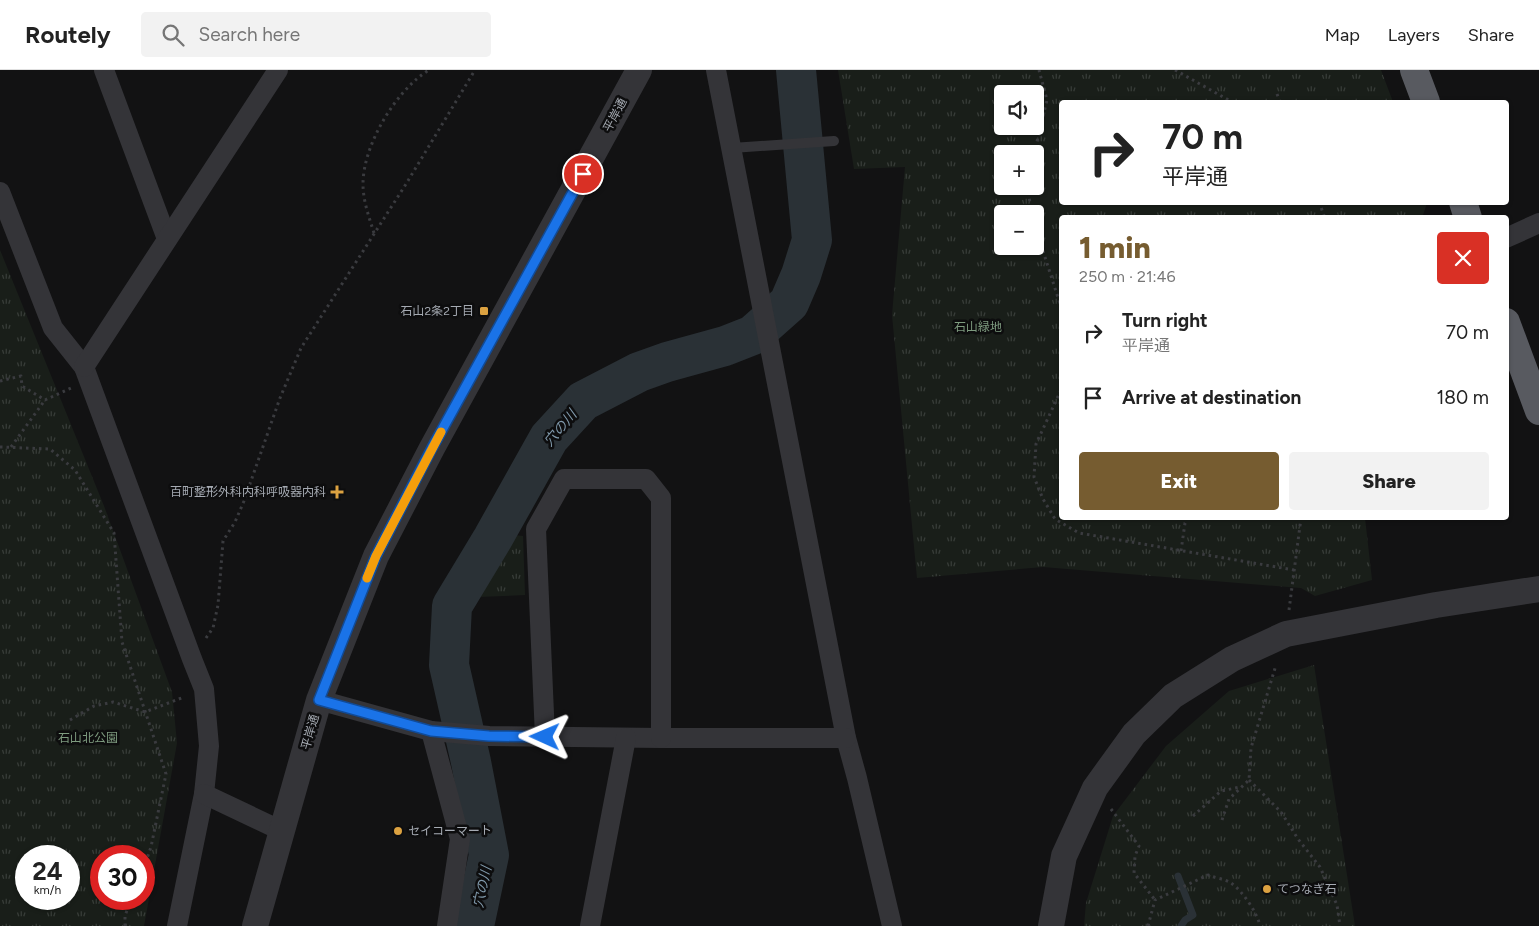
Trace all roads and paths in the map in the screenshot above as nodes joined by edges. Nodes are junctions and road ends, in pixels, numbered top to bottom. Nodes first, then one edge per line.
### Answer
1 (104, 70) edge
2 (278, 70) edge
3 (429, 70) edge
4 (475, 70) edge
5 (639, 70) edge
6 (716, 70) edge
7 (1039, 70) edge
8 (1175, 70) edge
9 (1414, 70) edge
10 (1276, 94) dead end
11 (1228, 100) edge
12 (1279, 100) edge
13 (1425, 100) edge
14 (834, 141) dead end
15 (1036, 145) edge
16 (732, 148) junction
17 (0, 192) edge
18 (4, 215) edge
19 (1539, 223) edge
20 (374, 234) junction
21 (1509, 237) edge
22 (167, 239) junction
23 (1044, 254) edge
24 (1059, 301) edge
25 (1509, 330) edge
26 (87, 374) junction
27 (0, 381) edge
28 (1059, 394) edge
29 (45, 400) junction
30 (1539, 411) edge
31 (0, 447) edge
32 (11, 447) junction
33 (1187, 520) edge
34 (1301, 520) edge
35 (1181, 551) junction
36 (1294, 570) junction
37 (1539, 588) edge
38 (1286, 634) junction
39 (192, 660) junction
40 (204, 689) junction
41 (319, 700) junction
42 (145, 712) junction
43 (70, 720) dead end
44 (439, 732) junction
45 (545, 737) junction
46 (626, 738) junction
47 (661, 738) junction
48 (846, 738) junction
49 (1249, 780) junction
50 (1242, 787) junction
51 (1095, 788) junction
52 (204, 794) junction
53 (1193, 816) dead end
54 (1222, 820) dead end
55 (282, 831) junction
56 (151, 845) edge
57 (1155, 900) junction
58 (127, 910) edge
59 (125, 926) edge
60 (177, 926) edge
61 (255, 926) edge
62 (447, 926) edge
63 (590, 926) edge
64 (892, 926) edge
65 (1051, 926) edge
66 (1148, 926) edge
67 (1262, 926) edge
68 (1340, 926) edge

1 - 22 street
2 - 22 street
3 - 20 path
4 - 20 path
5 - 41 street, 平岸通
6 - 16 street
7 - 15 path
8 - 11 path
9 - 13 highway
10 - 12 path
14 - 16 lane
16 - 48 street
17 - 18 street
18 - 26 street
19 - 21 street
20 - 39 path
22 - 26 street
23 - 24 path
25 - 30 highway
26 - 29 path
26 - 39 street
27 - 29 path
28 - 35 path
29 - 32 path
31 - 32 path
32 - 42 path
33 - 35 path
34 - 36 path
35 - 36 path
36 - 38 path
37 - 38 street
38 - 49 path
38 - 51 street
39 - 40 street
40 - 42 path
40 - 52 street
41 - 44 street
41 - 55 street, 平岸通
42 - 43 path
42 - 56 path
44 - 45 street
44 - 62 street
45 - 46 street
45 - 47 street
46 - 47 street
46 - 63 street
47 - 48 street
48 - 64 street
49 - 50 path
49 - 68 path
50 - 53 path
50 - 54 path
51 - 57 path
51 - 65 street
52 - 55 street
52 - 60 street
55 - 61 street, 平岸通
57 - 66 path
57 - 67 path
58 - 59 path

